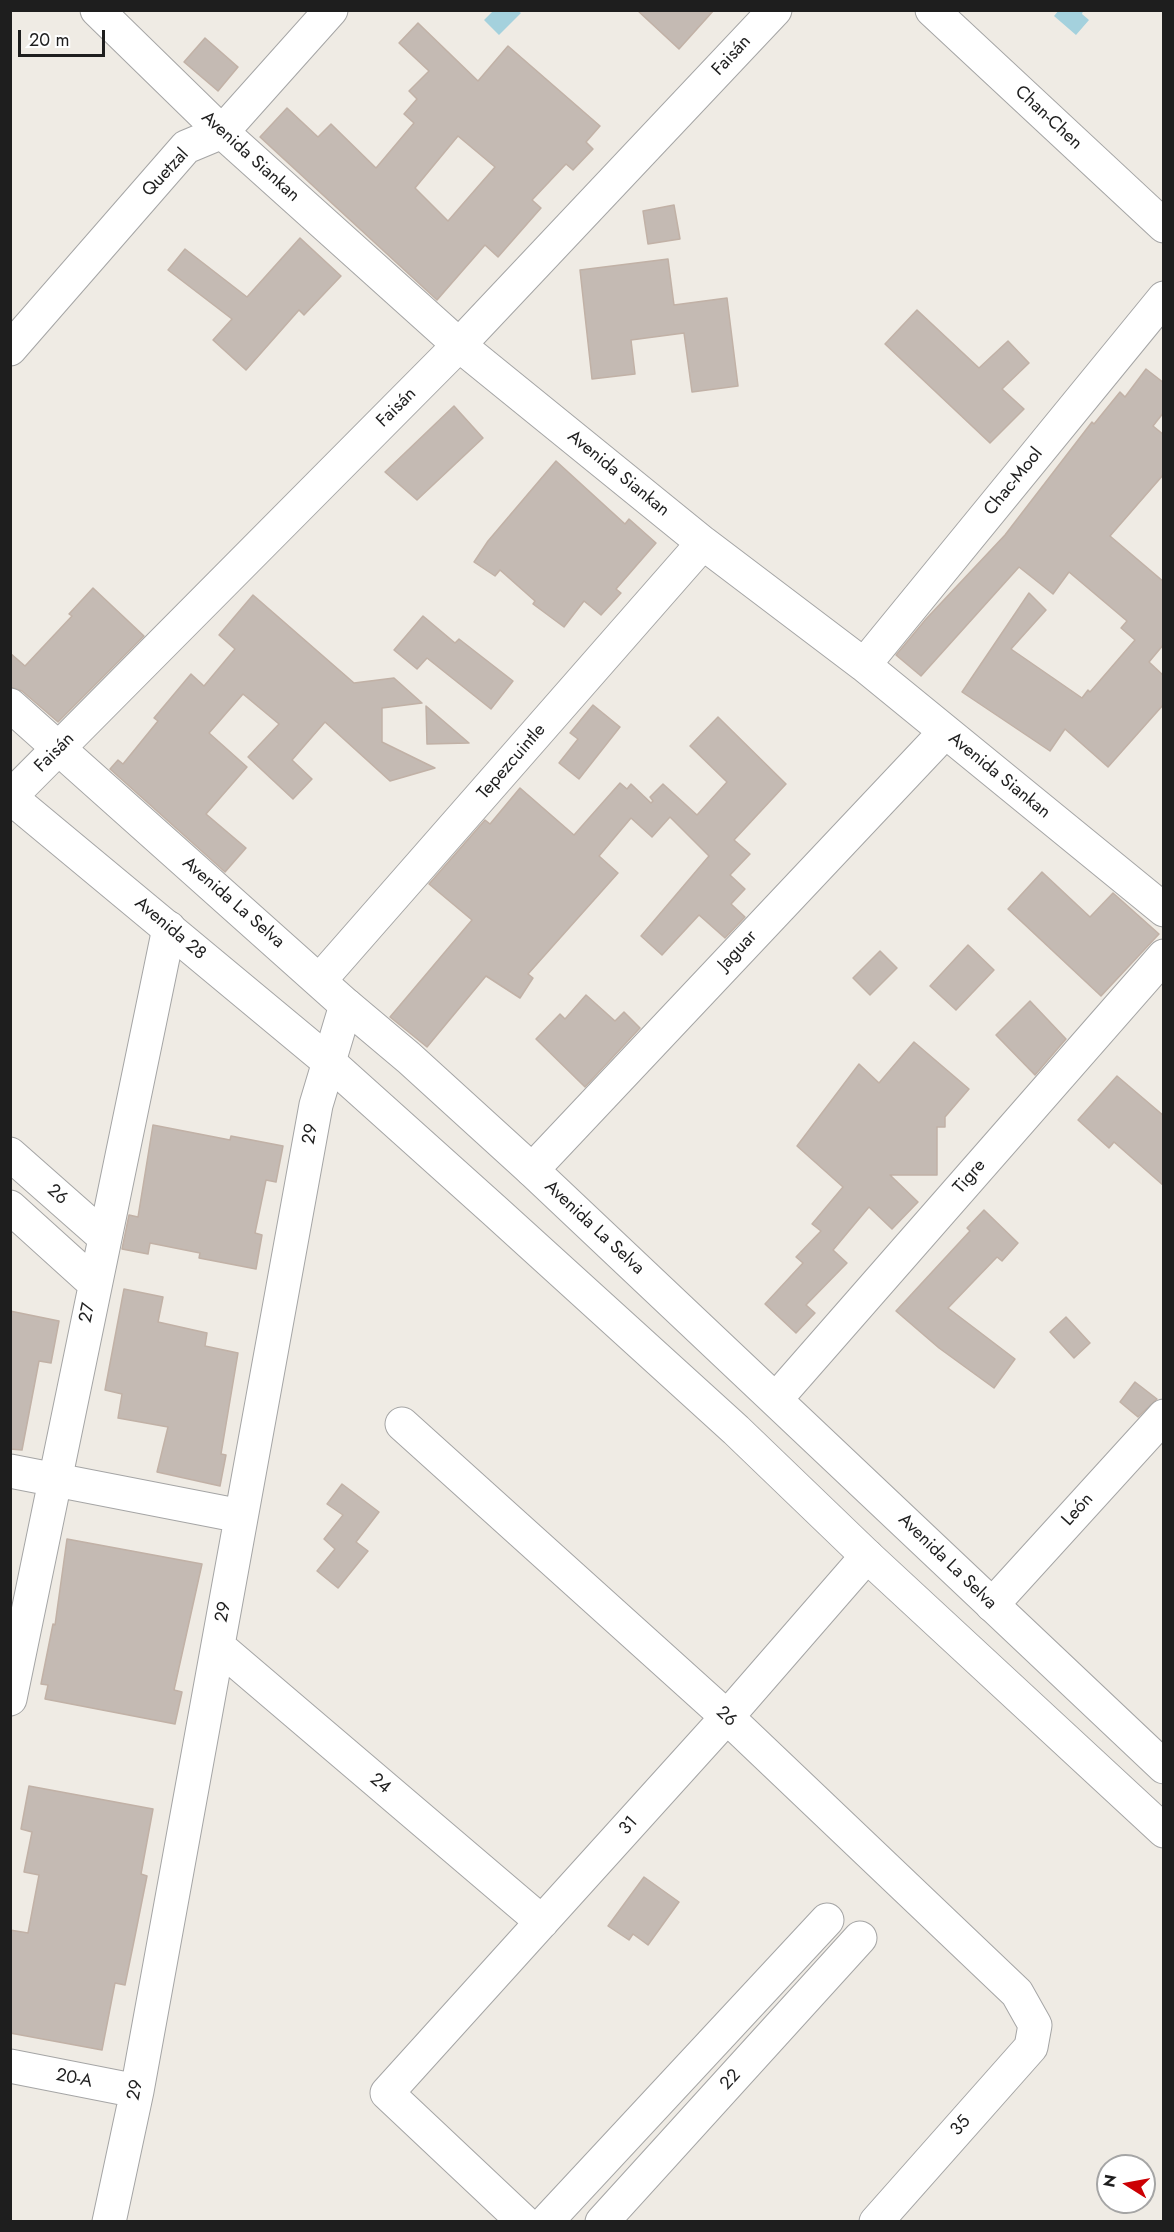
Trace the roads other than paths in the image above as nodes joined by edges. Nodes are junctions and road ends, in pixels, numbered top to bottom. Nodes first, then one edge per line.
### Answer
1 (97, 10) edge
2 (331, 10) edge
3 (775, 10) edge
4 (932, 10) edge
5 (222, 132) junction
6 (1164, 226) edge
7 (1164, 298) edge
8 (459, 345) junction
9 (10, 349) edge
10 (703, 543) junction
11 (864, 665) junction
12 (10, 705) edge
13 (945, 732) junction
14 (58, 750) junction
15 (10, 797) edge
16 (1164, 910) edge
17 (169, 928) junction
18 (1164, 956) edge
19 (320, 981) junction
20 (346, 1005) junction
21 (329, 1062) junction
22 (10, 1154) edge
23 (532, 1170) junction
24 (10, 1207) edge
25 (104, 1237) junction
26 (94, 1283) junction
27 (776, 1399) junction
28 (1164, 1416) edge
29 (402, 1424) dead end
30 (10, 1472) edge
31 (54, 1480) junction
32 (242, 1516) junction
33 (867, 1556) junction
34 (992, 1605) junction
35 (218, 1646) junction
36 (10, 1699) edge
37 (727, 1718) junction
38 (1164, 1767) edge
39 (1164, 1831) edge
40 (827, 1920) dead end
41 (542, 1922) junction
42 (860, 1938) dead end
43 (1035, 2025) joint
44 (10, 2066) edge
45 (137, 2091) junction
46 (109, 2222) edge
47 (524, 2222) edge
48 (546, 2222) edge
49 (602, 2222) edge
50 (876, 2222) edge

1 - 5 street, Avenida Siankan
2 - 5 street, Quetzal
3 - 8 street, Faisán
4 - 6 street, Chan-Chen
5 - 8 street, Avenida Siankan
5 - 9 street, Quetzal
7 - 11 street, Chac-Mool
8 - 10 street, Avenida Siankan
8 - 14 street, Faisán
10 - 11 street, Avenida Siankan
10 - 19 street, Tepezcuintle
11 - 13 street, Avenida Siankan
12 - 14 street, Avenida La Selva
13 - 16 street, Avenida Siankan
13 - 23 street, Jaguar
14 - 15 street, Faisán
14 - 19 street, Avenida La Selva
15 - 17 street, Avenida 28
17 - 21 street, Avenida 28
17 - 25 street, 27
18 - 27 street, Tigre
19 - 20 street, Avenida La Selva
20 - 21 street, 29
20 - 23 street, Avenida La Selva
21 - 32 street, 29
21 - 33 street
22 - 25 street, 26
23 - 27 street, Avenida La Selva
24 - 26 street
25 - 26 street, 27
26 - 31 street, 27
27 - 34 street, Avenida La Selva
28 - 34 street, León
29 - 37 street, 26
30 - 31 street
31 - 32 street
31 - 36 street, 27
32 - 35 street, 29
33 - 37 street, 31
33 - 39 street
34 - 38 street, Avenida La Selva
35 - 41 street, 24
35 - 45 street, 29
37 - 41 street, 31
37 - 43 street, 26
40 - 48 street
41 - 47 street, 31
42 - 49 street, 22
43 - 50 street, 35
44 - 45 street, 20-A
45 - 46 street, 29

